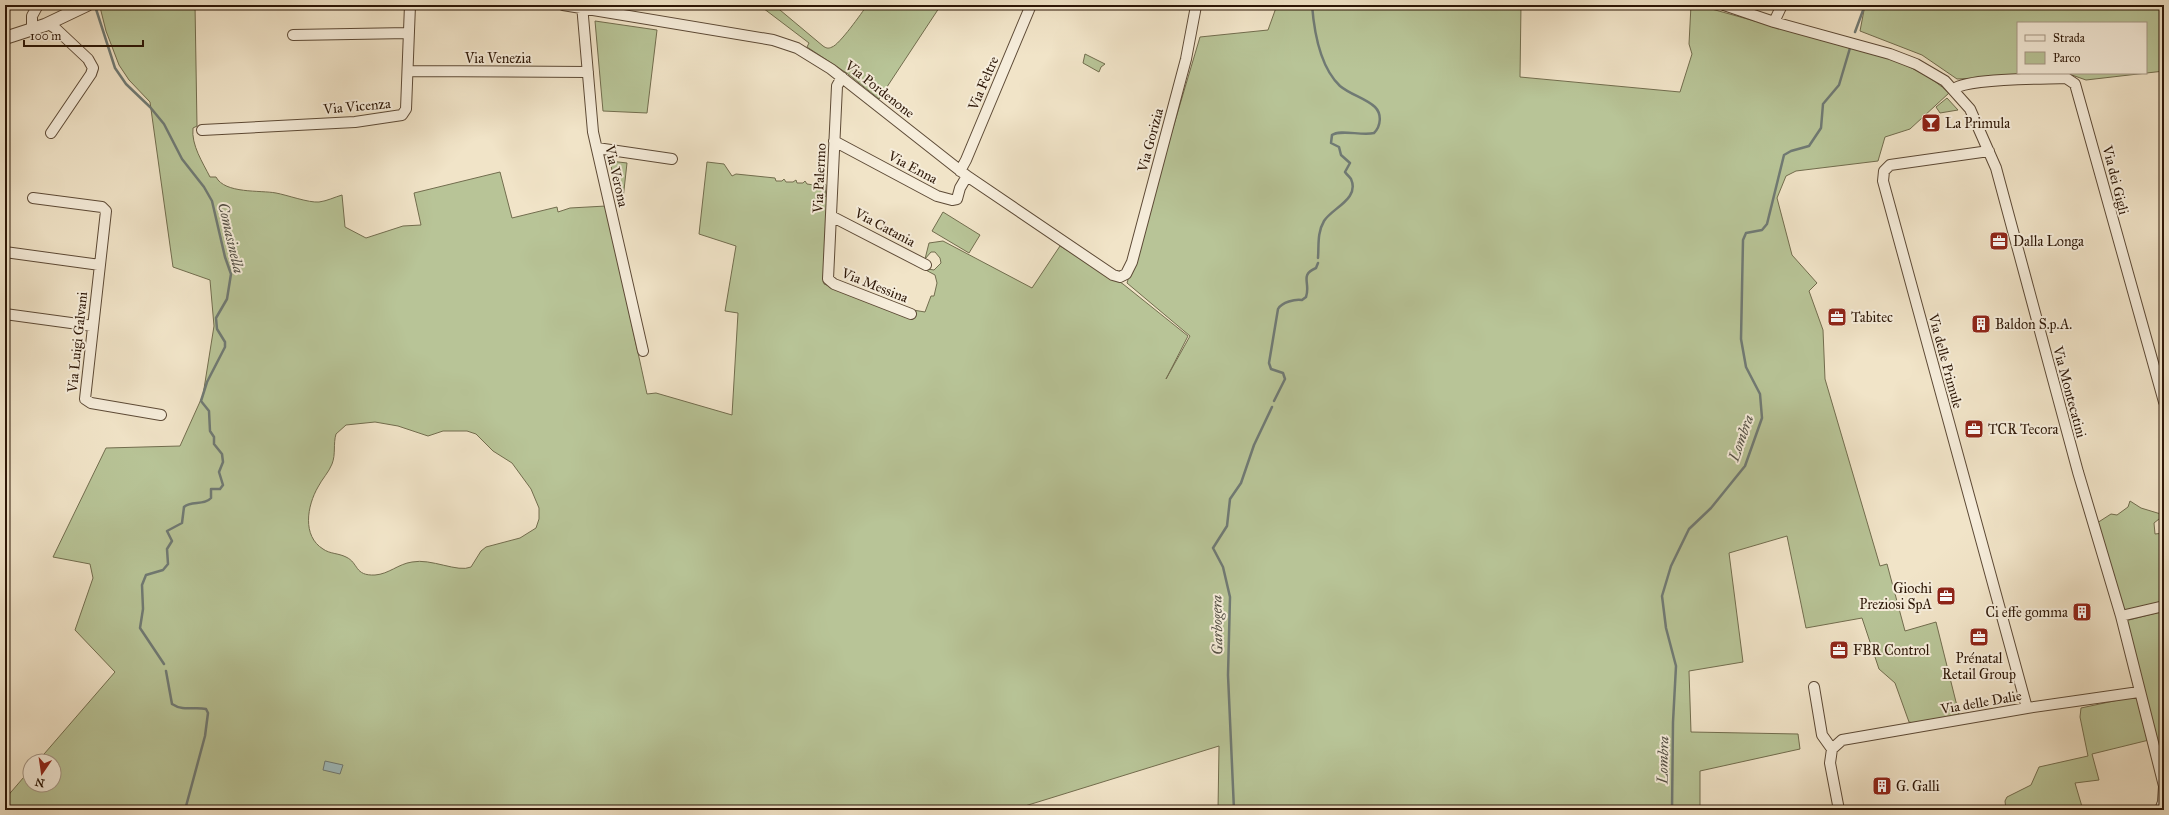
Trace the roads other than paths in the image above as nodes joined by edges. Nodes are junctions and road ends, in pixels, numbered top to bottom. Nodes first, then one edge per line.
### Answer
1 (38, 5) edge
2 (87, 5) edge
3 (410, 5) edge
4 (563, 5) edge
5 (1031, 5) edge
6 (1724, 5) edge
7 (1782, 5) edge
8 (1196, 6) dead end
9 (582, 7) edge
10 (64, 16) junction
11 (1774, 22) junction
12 (45, 25) junction
13 (32, 30) junction
14 (409, 33) junction
15 (294, 35) dead end
16 (5, 38) edge
17 (72, 43) junction
18 (408, 71) junction
19 (588, 72) junction
20 (842, 77) junction
21 (1954, 89) junction
22 (202, 130) dead end
23 (50, 133) dead end
24 (834, 141) junction
25 (597, 148) junction
26 (1989, 151) junction
27 (672, 158) dead end
28 (963, 174) junction
29 (33, 198) dead end
30 (831, 216) junction
31 (5, 252) edge
32 (100, 265) junction
33 (926, 265) dead end
34 (1123, 277) joint
35 (830, 281) joint
36 (5, 314) edge
37 (910, 314) dead end
38 (93, 326) junction
39 (643, 351) dead end
40 (2164, 402) edge
41 (161, 415) dead end
42 (2164, 606) edge
43 (2121, 616) junction
44 (1814, 688) dead end
45 (2139, 692) junction
46 (2027, 708) junction
47 (1832, 749) junction
48 (2164, 786) edge
49 (1839, 810) edge
50 (2162, 810) edge

1 - 13 street
2 - 10 street
3 - 14 street, Via Vicenza
4 - 9 street, Via Pordenone
5 - 28 street, Via Feltre
6 - 11 street, Via Montecatini
7 - 11 street
8 - 34 street, Via Gorizia
9 - 19 street, Via Verona
9 - 20 street, Via Pordenone
10 - 12 street
10 - 17 street
11 - 21 street, Via Montecatini
12 - 13 street
12 - 17 street
13 - 16 street
14 - 15 street
14 - 18 street, Via Vicenza
17 - 23 street
18 - 19 street, Via Venezia
18 - 22 street, Via Vicenza
19 - 25 street, Via Verona
20 - 24 street, Via Palermo
20 - 28 street, Via Pordenone
21 - 26 street, Via Montecatini
21 - 40 street, Via dei Gigli
24 - 28 street, Via Enna
24 - 30 street, Via Palermo
25 - 27 street
25 - 39 street, Via Verona
26 - 43 street, Via Montecatini
26 - 46 street, Via delle Primule
28 - 34 street, Via Pordenone
29 - 32 street, Via Luigi Galvani
30 - 33 street, Via Catania
30 - 35 street, Via Palermo
31 - 32 street
32 - 38 street, Via Luigi Galvani
35 - 37 street, Via Messina
36 - 38 street
38 - 41 street, Via Luigi Galvani
42 - 43 street
43 - 45 street, Via Montecatini
44 - 47 street
45 - 46 street, Via delle Dalie
45 - 48 street, Via Montecatini
46 - 47 street, Via delle Dalie
47 - 49 street
48 - 50 street

